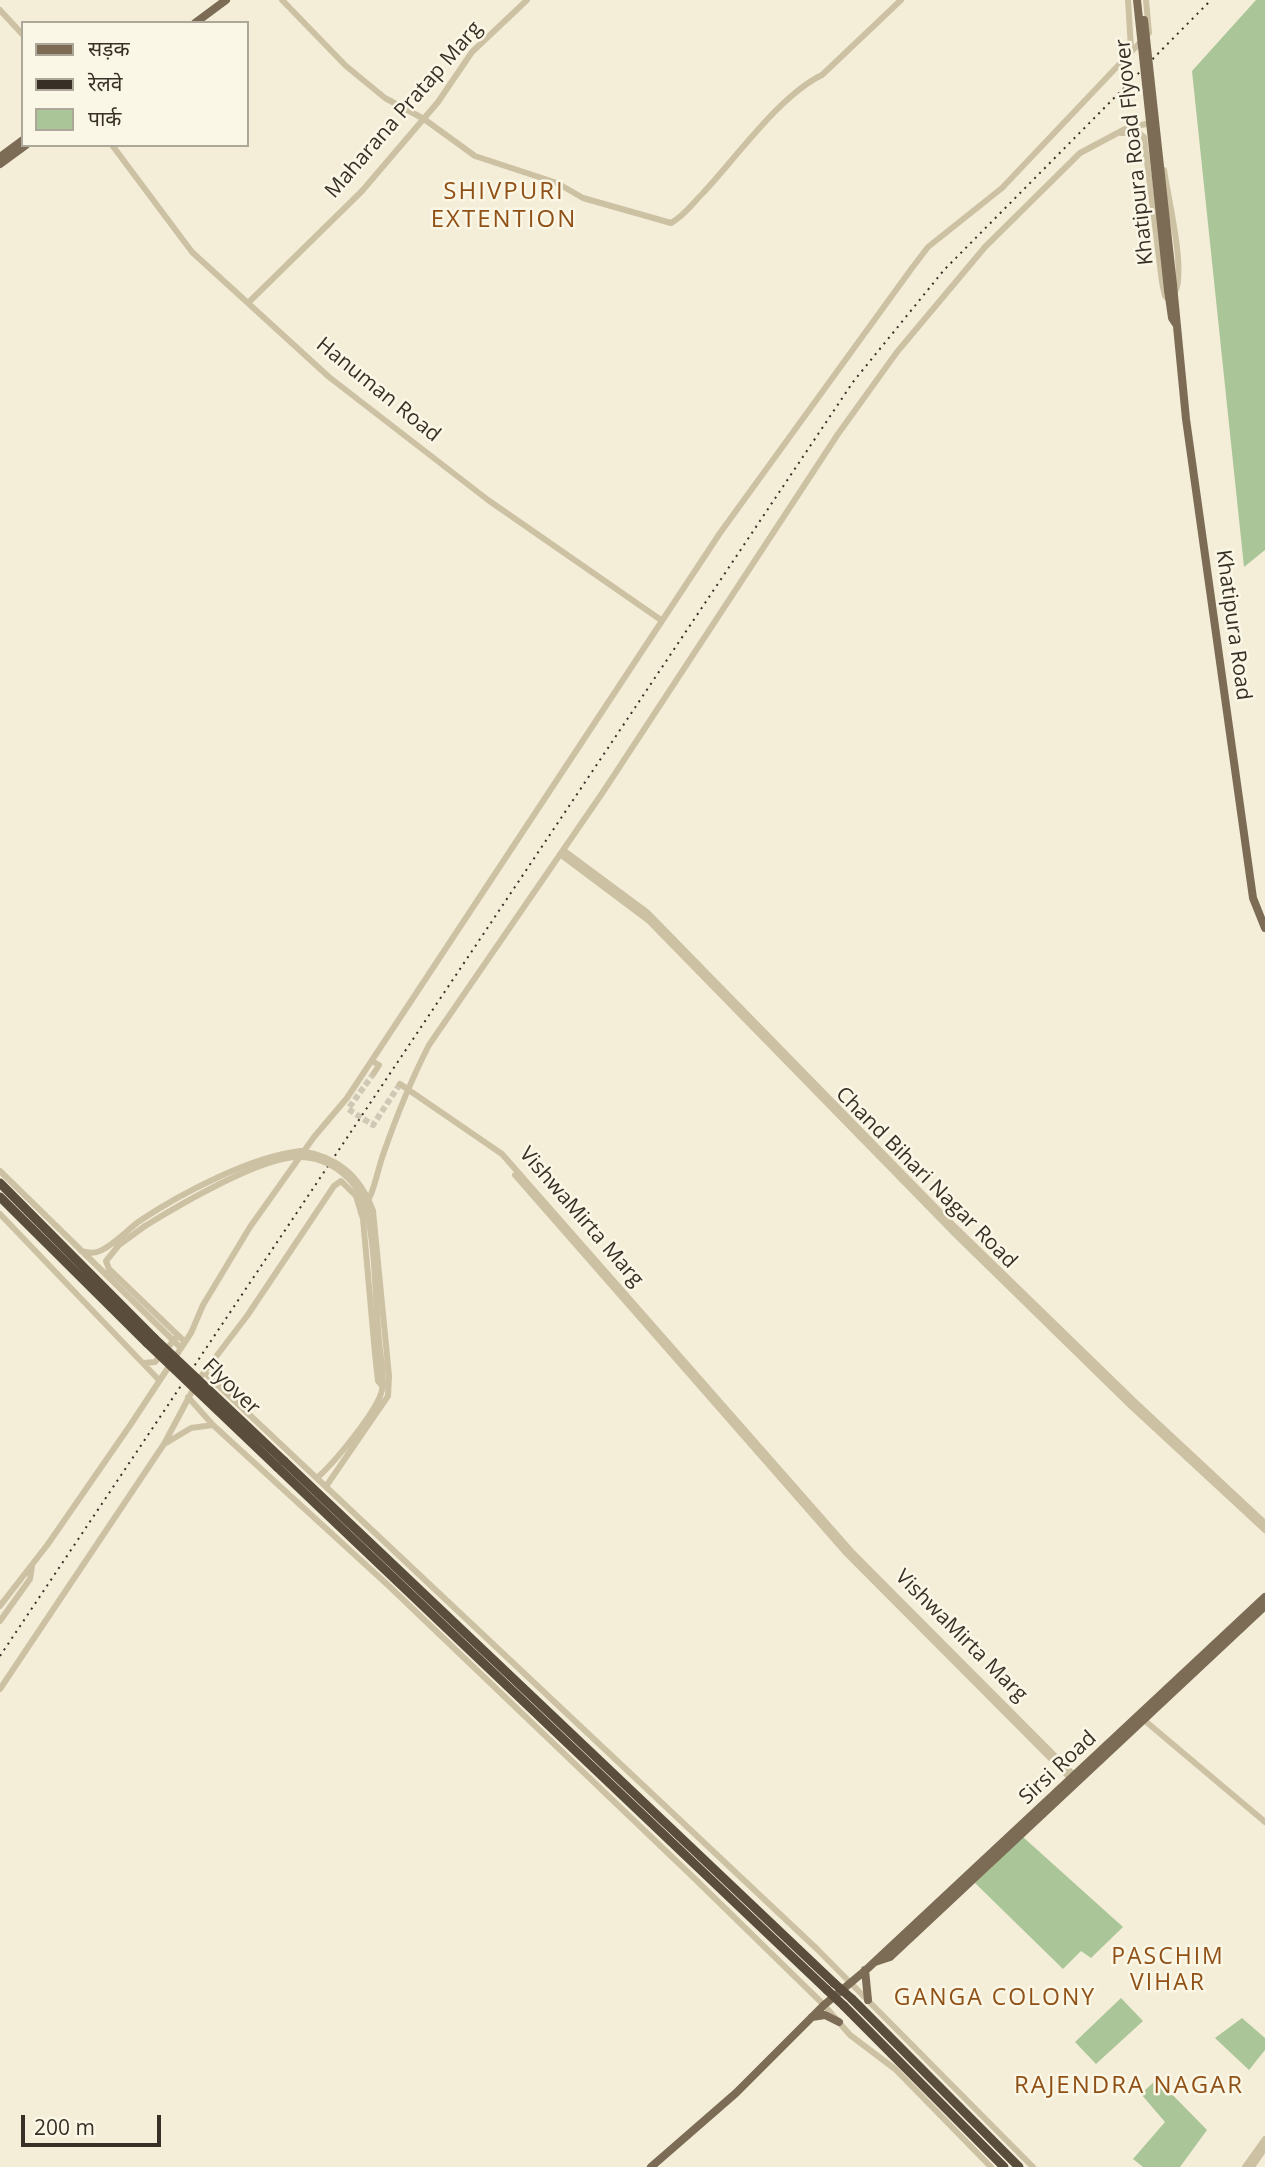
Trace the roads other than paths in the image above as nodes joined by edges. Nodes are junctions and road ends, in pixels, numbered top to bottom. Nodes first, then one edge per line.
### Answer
1 (217, 0) edge
2 (226, 0) edge
3 (282, 0) edge
4 (527, 0) edge
5 (901, 0) edge
6 (1128, 0) edge
7 (1137, 0) edge
8 (1144, 0) edge
9 (0, 10) edge
10 (190, 21) edge
11 (198, 21) edge
12 (21, 33) edge
13 (1131, 48) junction
14 (424, 119) junction
15 (1121, 133) junction
16 (21, 141) edge
17 (23, 147) edge
18 (113, 147) edge
19 (0, 157) edge
20 (0, 164) edge
21 (1171, 292) junction
22 (248, 303) junction
23 (662, 620) junction
24 (562, 852) junction
25 (1265, 928) edge
26 (372, 1061) junction
27 (374, 1073) dead end
28 (400, 1084) dead end
29 (407, 1088) junction
30 (0, 1171) edge
31 (0, 1183) edge
32 (916, 1190) junction
33 (0, 1197) edge
34 (361, 1213) junction
35 (0, 1214) edge
36 (143, 1224) junction
37 (80, 1251) junction
38 (176, 1339) junction
39 (151, 1340) junction
40 (382, 1342) junction
41 (183, 1345) junction
42 (143, 1363) junction
43 (204, 1372) junction
44 (158, 1379) junction
45 (382, 1386) junction
46 (224, 1390) junction
47 (188, 1397) junction
48 (202, 1413) junction
49 (214, 1425) junction
50 (164, 1444) junction
51 (318, 1477) junction
52 (327, 1485) junction
53 (1265, 1523) edge
54 (1265, 1530) edge
55 (32, 1566) junction
56 (1265, 1597) edge
57 (0, 1606) edge
58 (1265, 1606) edge
59 (0, 1621) edge
60 (0, 1689) edge
61 (1144, 1720) junction
62 (1076, 1780) junction
63 (1265, 1822) edge
64 (865, 1970) junction
65 (851, 1984) junction
66 (868, 2000) junction
67 (848, 2003) junction
68 (824, 2005) junction
69 (811, 2017) junction
70 (839, 2022) junction
71 (1265, 2139) edge
72 (1265, 2148) edge
73 (651, 2167) edge
74 (991, 2167) edge
75 (1004, 2167) edge
76 (1019, 2167) edge
77 (1033, 2167) edge
78 (1245, 2167) edge
79 (1252, 2167) edge

1 - 10 main road
2 - 11 main road
3 - 14 street
4 - 14 street, Maharana Pratap Marg
5 - 14 street
6 - 13 street
7 - 21 main road, Khatipura Road Flyover, bridge
8 - 13 street
8 - 21 main road, Khatipura Road Flyover, bridge
9 - 12 street
13 - 23 street
14 - 22 street, Maharana Pratap Marg
15 - 21 street
15 - 21 street
15 - 24 street
16 - 19 main road
17 - 20 main road
18 - 22 street, Hanuman Road
21 - 25 main road, Khatipura Road
22 - 23 street, Hanuman Road
23 - 26 street
24 - 29 street
24 - 32 street, Chand Bihari Nagar Road
26 - 27 street
26 - 41 street
28 - 29 street, VishwaMirta Marg
29 - 34 street
29 - 62 street, VishwaMirta Marg
30 - 37 street
31 - 39 highway
32 - 53 street, Chand Bihari Nagar Road
32 - 54 street, Chand Bihari Nagar Road
33 - 39 highway
34 - 43 street
34 - 45 street
35 - 42 street
36 - 37 street
36 - 38 street
36 - 40 street, bridge
37 - 38 street
38 - 41 street
38 - 42 street
39 - 67 highway, Flyover, bridge
40 - 45 street
40 - 52 street
41 - 44 street
42 - 44 street
43 - 46 street
43 - 47 street
44 - 55 street
45 - 51 street
46 - 48 street
46 - 51 street
47 - 48 street
47 - 50 street
48 - 49 street
49 - 50 street
49 - 68 street
50 - 60 street
51 - 52 street
52 - 65 street
55 - 57 street
55 - 59 street
56 - 62 main road, Sirsi Road
58 - 61 main road, Sirsi Road
61 - 62 main road, Sirsi Road
61 - 63 street
62 - 64 main road, Sirsi Road
64 - 65 main road, Sirsi Road
64 - 66 main road
65 - 66 street
65 - 68 main road, Sirsi Road
66 - 77 street
67 - 75 highway
67 - 76 highway
68 - 69 main road, Sirsi Road
68 - 70 street
69 - 70 main road
69 - 73 main road, Sirsi Road
70 - 74 street
71 - 78 street
72 - 79 street

